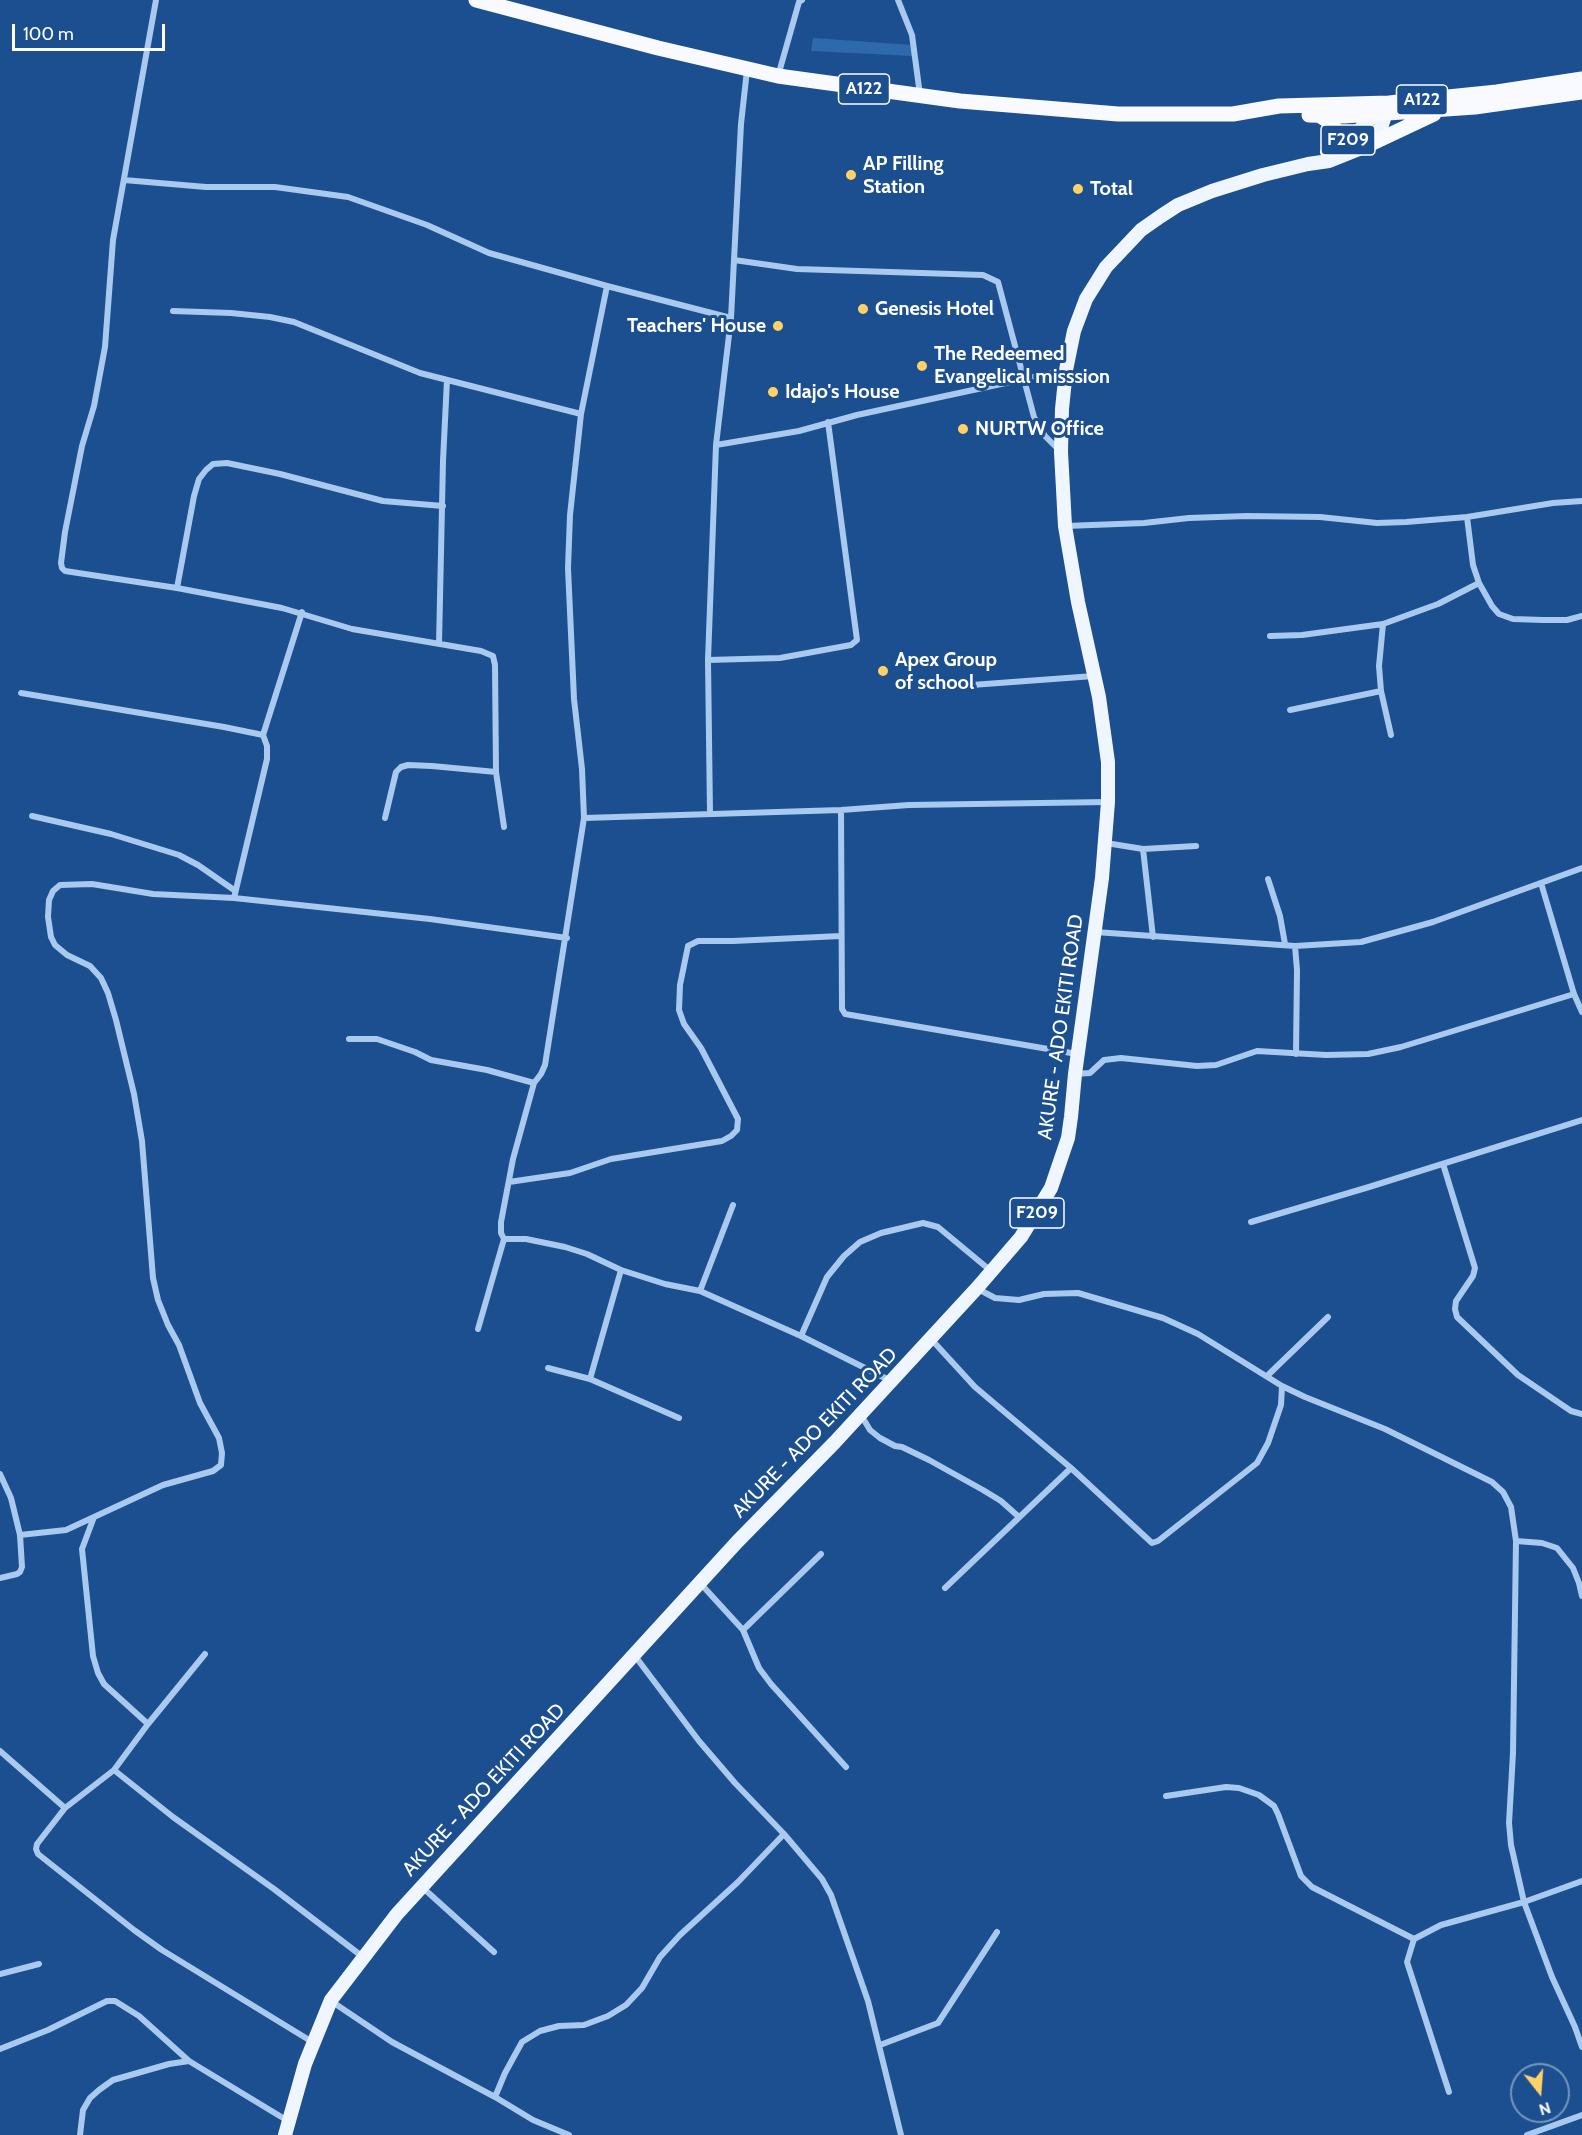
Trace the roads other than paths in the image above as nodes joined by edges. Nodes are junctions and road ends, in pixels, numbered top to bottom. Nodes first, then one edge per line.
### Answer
1 (156, 0) edge
2 (476, 0) edge
3 (802, 0) edge
4 (898, 0) edge
5 (747, 69) junction
6 (778, 76) junction
7 (1582, 79) edge
8 (1582, 92) edge
9 (920, 96) junction
10 (1381, 109) junction
11 (1442, 110) junction
12 (1261, 111) junction
13 (1319, 115) junction
14 (1364, 147) junction
15 (1331, 151) junction
16 (1308, 164) junction
17 (124, 180) junction
18 (734, 260) junction
19 (608, 286) junction
20 (173, 311) dead end
21 (730, 318) junction
22 (1066, 370) junction
23 (1024, 378) junction
24 (447, 380) junction
25 (581, 414) junction
26 (828, 423) junction
27 (716, 445) junction
28 (1061, 452) junction
29 (1582, 501) edge
30 (442, 506) junction
31 (1467, 517) junction
32 (1065, 526) junction
33 (1479, 583) junction
34 (177, 588) junction
35 (302, 612) junction
36 (1582, 616) edge
37 (1383, 624) junction
38 (1270, 636) dead end
39 (439, 644) junction
40 (708, 660) junction
41 (1095, 676) junction
42 (931, 688) dead end
43 (1381, 691) junction
44 (21, 693) dead end
45 (1290, 710) dead end
46 (263, 735) junction
47 (1392, 735) dead end
48 (496, 772) junction
49 (1108, 802) junction
50 (841, 810) junction
51 (710, 814) junction
52 (32, 816) dead end
53 (584, 818) junction
54 (385, 819) dead end
55 (504, 827) dead end
56 (1106, 843) junction
57 (1196, 846) dead end
58 (1143, 849) junction
59 (1582, 868) edge
60 (1268, 879) dead end
61 (1541, 883) junction
62 (234, 890) junction
63 (234, 898) junction
64 (1093, 932) junction
65 (842, 936) junction
66 (1153, 937) junction
67 (567, 938) junction
68 (1285, 945) junction
69 (1295, 946) junction
70 (1574, 994) junction
71 (1582, 1012) edge
72 (349, 1039) dead end
73 (1077, 1054) junction
74 (1296, 1054) junction
75 (1075, 1074) junction
76 (534, 1083) junction
77 (1582, 1120) edge
78 (1443, 1164) junction
79 (508, 1182) junction
80 (733, 1205) dead end
81 (1251, 1222) dead end
82 (504, 1239) junction
83 (621, 1270) junction
84 (991, 1272) junction
85 (976, 1288) junction
86 (700, 1292) junction
87 (1328, 1317) dead end
88 (478, 1329) dead end
89 (801, 1336) junction
90 (931, 1339) junction
91 (548, 1368) dead end
92 (1267, 1376) junction
93 (590, 1379) junction
94 (891, 1382) junction
95 (1282, 1386) junction
96 (1582, 1414) edge
97 (860, 1415) junction
98 (680, 1418) dead end
99 (1071, 1468) junction
100 (0, 1474) edge
101 (94, 1517) junction
102 (1019, 1517) junction
103 (20, 1535) junction
104 (1516, 1541) junction
105 (821, 1554) dead end
106 (0, 1578) edge
107 (700, 1583) junction
108 (945, 1588) dead end
109 (1582, 1596) edge
110 (743, 1630) junction
111 (205, 1654) dead end
112 (634, 1656) junction
113 (148, 1724) junction
114 (0, 1751) edge
115 (846, 1767) dead end
116 (114, 1770) junction
117 (1166, 1796) dead end
118 (66, 1808) junction
119 (784, 1834) junction
120 (1582, 1881) edge
121 (422, 1886) junction
122 (1524, 1902) junction
123 (997, 1932) dead end
124 (1414, 1939) junction
125 (494, 1952) dead end
126 (363, 1957) junction
127 (39, 1964) dead end
128 (0, 1974) edge
129 (331, 2000) junction
130 (314, 2043) junction
131 (879, 2045) junction
132 (1582, 2047) edge
133 (0, 2049) edge
134 (189, 2061) junction
135 (1449, 2092) dead end
136 (495, 2097) junction
137 (1582, 2115) edge
138 (288, 2121) junction
139 (80, 2135) edge
140 (285, 2135) edge
141 (568, 2135) edge
142 (901, 2135) edge
143 (1527, 2135) edge

1 - 17 street
2 - 5 highway, A122
3 - 6 street
4 - 9 street
5 - 6 highway, A122
5 - 18 street
6 - 9 highway, A122
7 - 10 highway, A122
8 - 11 highway, A122
9 - 12 highway, A122
10 - 11 highway, A122
10 - 12 highway, A122
10 - 13 highway, A122
10 - 14 main road, F209
10 - 15 main road, F209
11 - 14 highway
12 - 13 highway, A122
13 - 15 highway
14 - 16 main road, AKURE - ADO EKITI ROAD / F209
15 - 16 main road, F209
16 - 22 main road, AKURE - ADO EKITI ROAD / F209
17 - 19 street
17 - 34 street
18 - 21 street
18 - 23 street
19 - 21 street
19 - 25 street
20 - 24 street
21 - 27 street
22 - 23 street
22 - 28 main road, AKURE - ADO EKITI ROAD / F209
23 - 26 street
23 - 28 street
24 - 25 street
24 - 30 street
25 - 53 street
26 - 27 street
26 - 40 street
27 - 40 street
28 - 32 main road, AKURE - ADO EKITI ROAD / F209
29 - 31 street
30 - 34 street
30 - 39 street
31 - 32 street
31 - 33 street
32 - 41 main road, AKURE - ADO EKITI ROAD / F209
33 - 36 street
33 - 37 street
34 - 35 street
35 - 39 street
35 - 46 street
37 - 38 street
37 - 43 street
39 - 48 street
40 - 51 street
41 - 42 street
41 - 49 main road, AKURE - ADO EKITI ROAD / F209
43 - 45 street
43 - 47 street
44 - 46 street
46 - 62 street
48 - 54 street
48 - 55 street
49 - 50 street
49 - 56 main road, AKURE - ADO EKITI ROAD / F209
50 - 51 street
50 - 65 street
51 - 53 street
52 - 62 street
53 - 67 street
56 - 58 street
56 - 64 main road, AKURE - ADO EKITI ROAD / F209
57 - 58 street
58 - 66 street
59 - 61 street
60 - 68 street
61 - 69 street
61 - 70 street
62 - 63 street
63 - 67 street
63 - 101 street
64 - 66 street
64 - 73 main road, AKURE - ADO EKITI ROAD / F209
65 - 73 street
65 - 79 street
66 - 68 street
67 - 76 street
68 - 69 street
69 - 74 street
70 - 71 street
70 - 74 street
72 - 76 street
73 - 75 main road, AKURE - ADO EKITI ROAD / F209
74 - 75 street
75 - 84 main road, AKURE - ADO EKITI ROAD / F209
76 - 79 street
77 - 78 street
78 - 81 street
78 - 96 street
79 - 82 street
80 - 86 street
82 - 83 street
82 - 88 street
83 - 86 street
83 - 93 street
84 - 85 main road, AKURE - ADO EKITI ROAD / F209
84 - 89 street
85 - 90 main road, AKURE - ADO EKITI ROAD / F209
85 - 92 street
86 - 89 street
87 - 92 street
89 - 94 street
90 - 94 main road, AKURE - ADO EKITI ROAD / F209
90 - 99 street
91 - 93 street
92 - 95 street
93 - 98 street
94 - 97 main road, AKURE - ADO EKITI ROAD / F209
95 - 99 street
95 - 104 street
97 - 102 street
97 - 107 main road, AKURE - ADO EKITI ROAD / F209
99 - 102 street
100 - 103 street
101 - 103 street
101 - 113 street
102 - 108 street
103 - 106 street
104 - 109 street
104 - 122 street
105 - 110 street
107 - 110 street
107 - 112 main road, AKURE - ADO EKITI ROAD / F209
110 - 115 street
111 - 113 street
112 - 119 street
112 - 121 main road, AKURE - ADO EKITI ROAD / F209
113 - 116 street
114 - 118 street
116 - 118 street
116 - 126 street
117 - 124 street
118 - 130 street
119 - 131 street
119 - 136 street
120 - 122 street
121 - 125 street
121 - 126 main road, AKURE - ADO EKITI ROAD / F209
122 - 124 street
122 - 132 street
123 - 131 street
124 - 135 street
126 - 129 main road, AKURE - ADO EKITI ROAD / F209
127 - 128 street
129 - 130 main road, AKURE - ADO EKITI ROAD / F209
129 - 136 street
130 - 138 main road, AKURE - ADO EKITI ROAD / F209
131 - 142 street
133 - 134 street
134 - 138 street
134 - 139 street
136 - 141 street
137 - 143 street
138 - 140 main road, AKURE - ADO EKITI ROAD / F209

